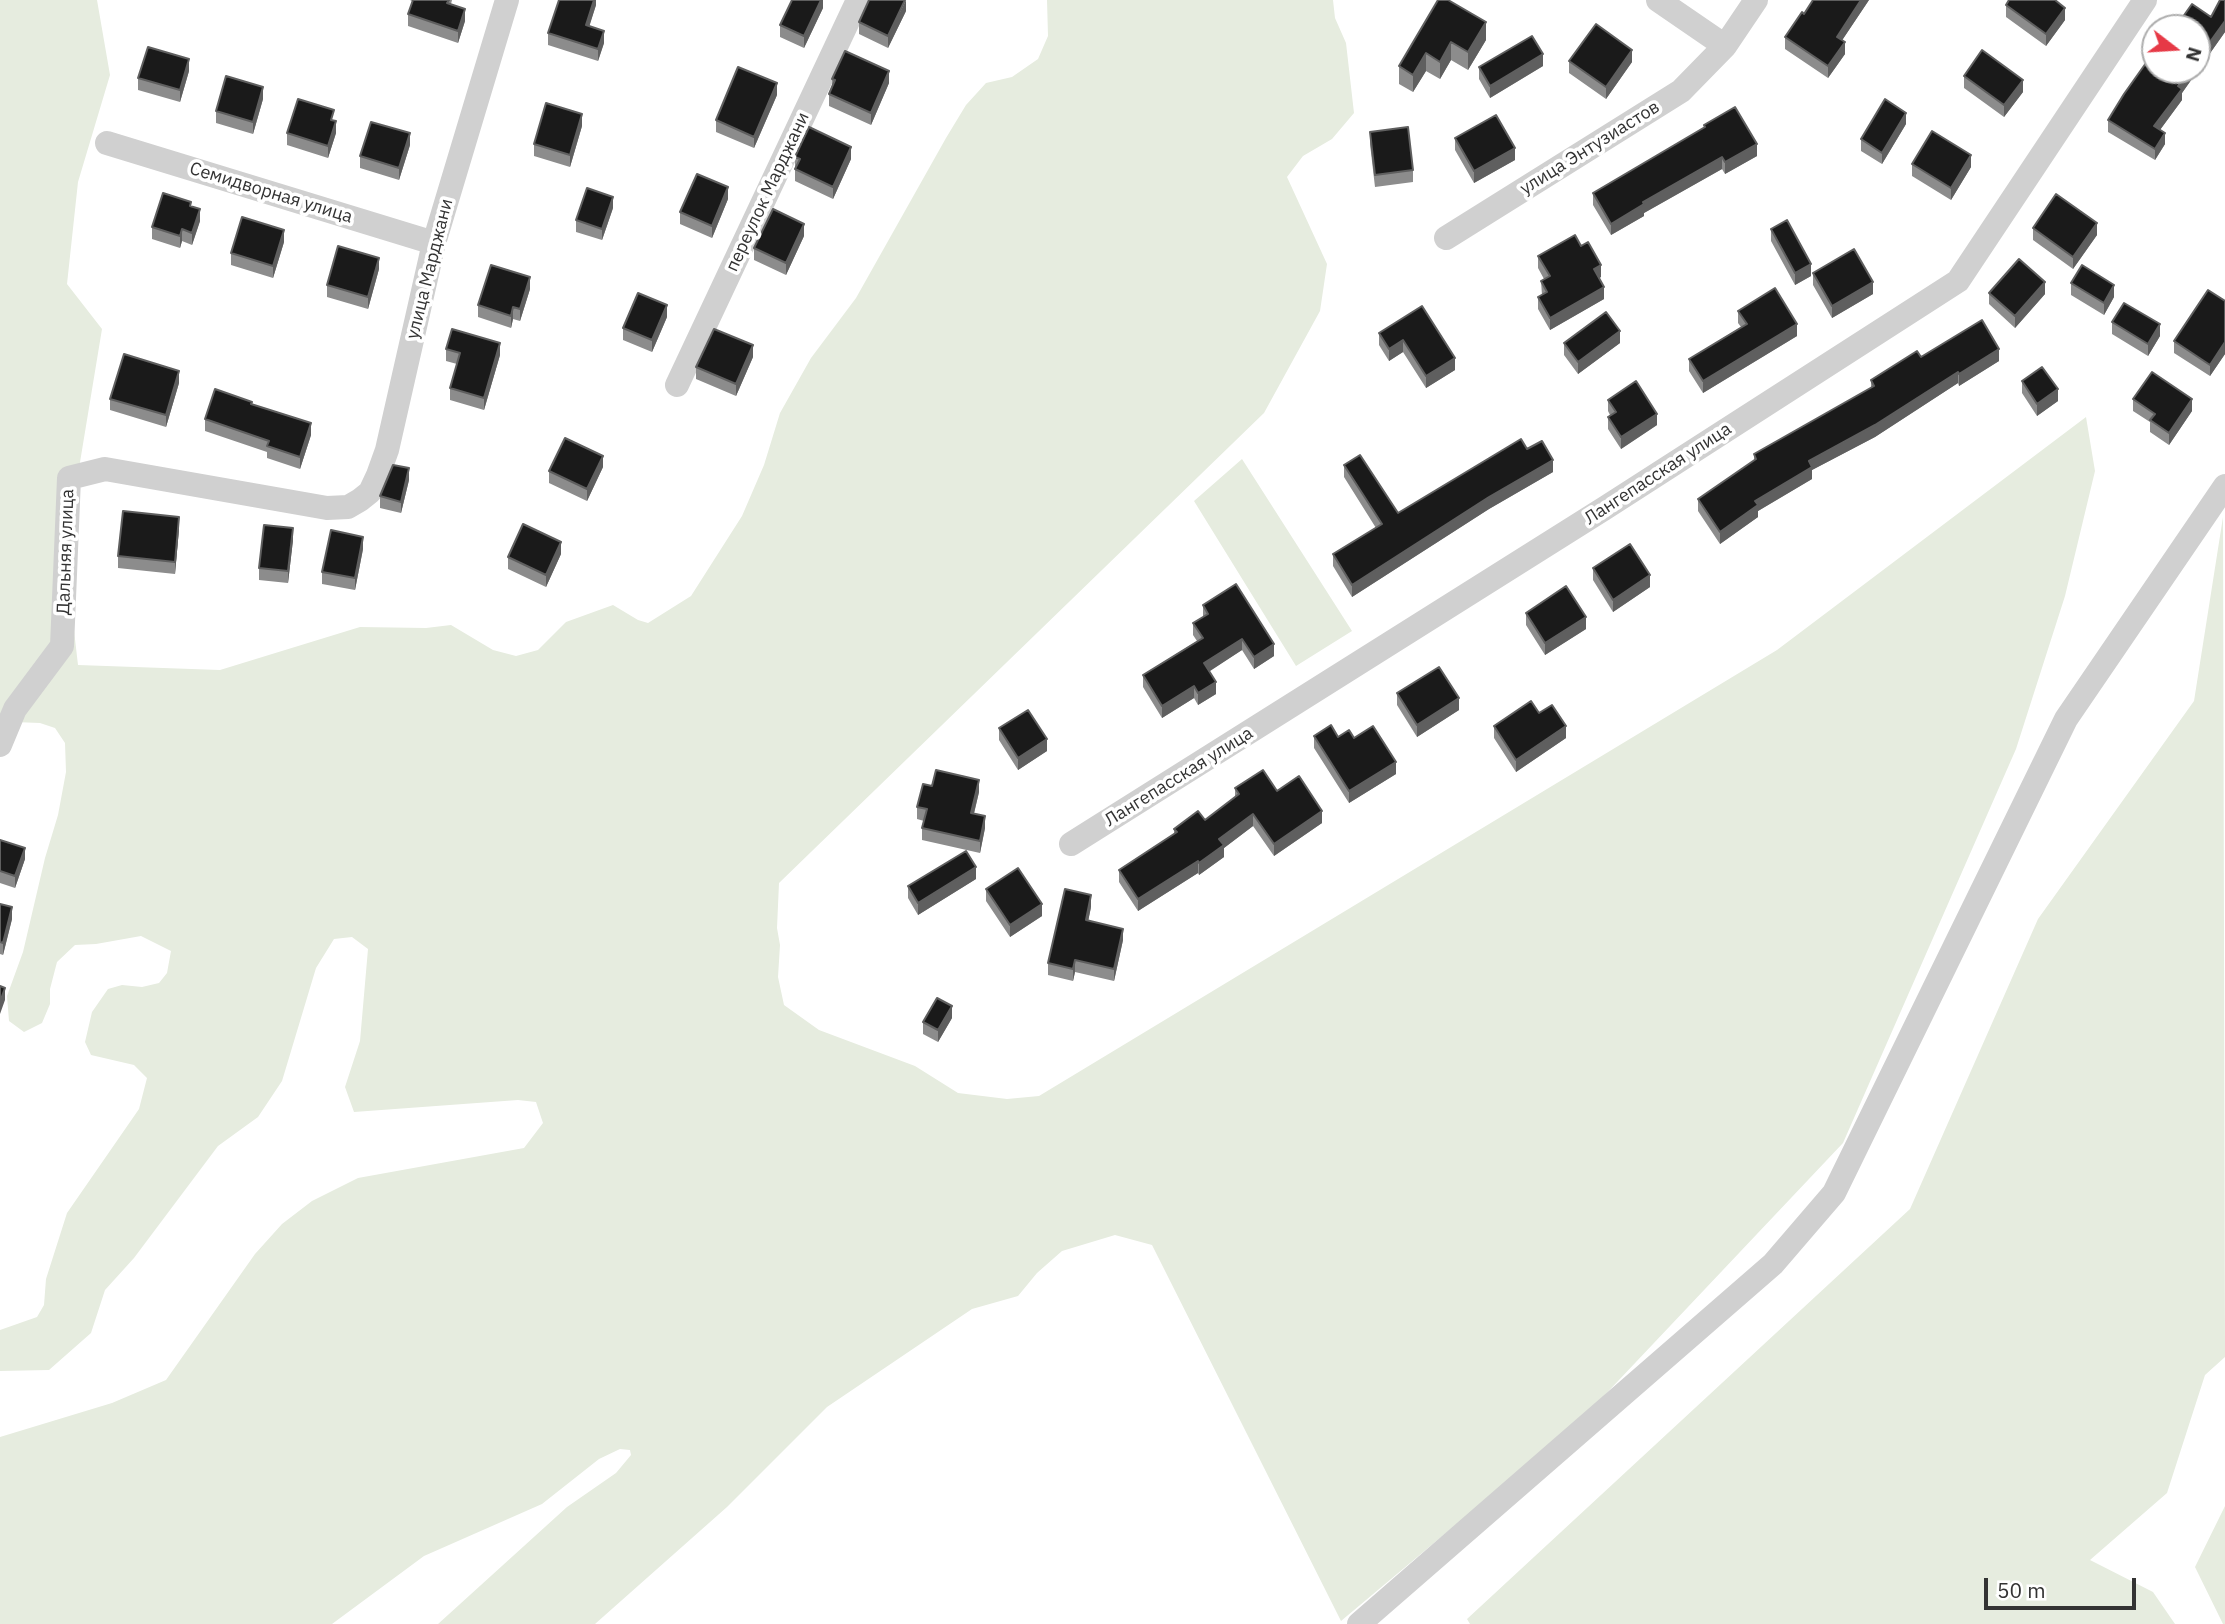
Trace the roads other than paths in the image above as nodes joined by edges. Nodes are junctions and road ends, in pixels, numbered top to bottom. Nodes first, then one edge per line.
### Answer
1 (508, 0) edge
2 (858, 0) edge
3 (1658, 0) edge
4 (1756, 0) edge
5 (2144, 0) edge
6 (1725, 46) junction
7 (107, 143) dead end
8 (1446, 238) dead end
9 (434, 243) junction
10 (677, 385) dead end
11 (2219, 496) edge
12 (327, 508) joint
13 (0, 745) edge
14 (1071, 844) dead end
15 (1359, 1624) edge

1 - 9 street, улица Марджани
2 - 10 street, переулок Марджани
3 - 6 street
4 - 6 street, улица Энтузиастов
5 - 14 street, Лангепасская улица
6 - 8 street, улица Энтузиастов
7 - 9 street, Семидворная улица
9 - 12 street, улица Марджани
11 - 15 street
12 - 13 street, Дальняя улица

